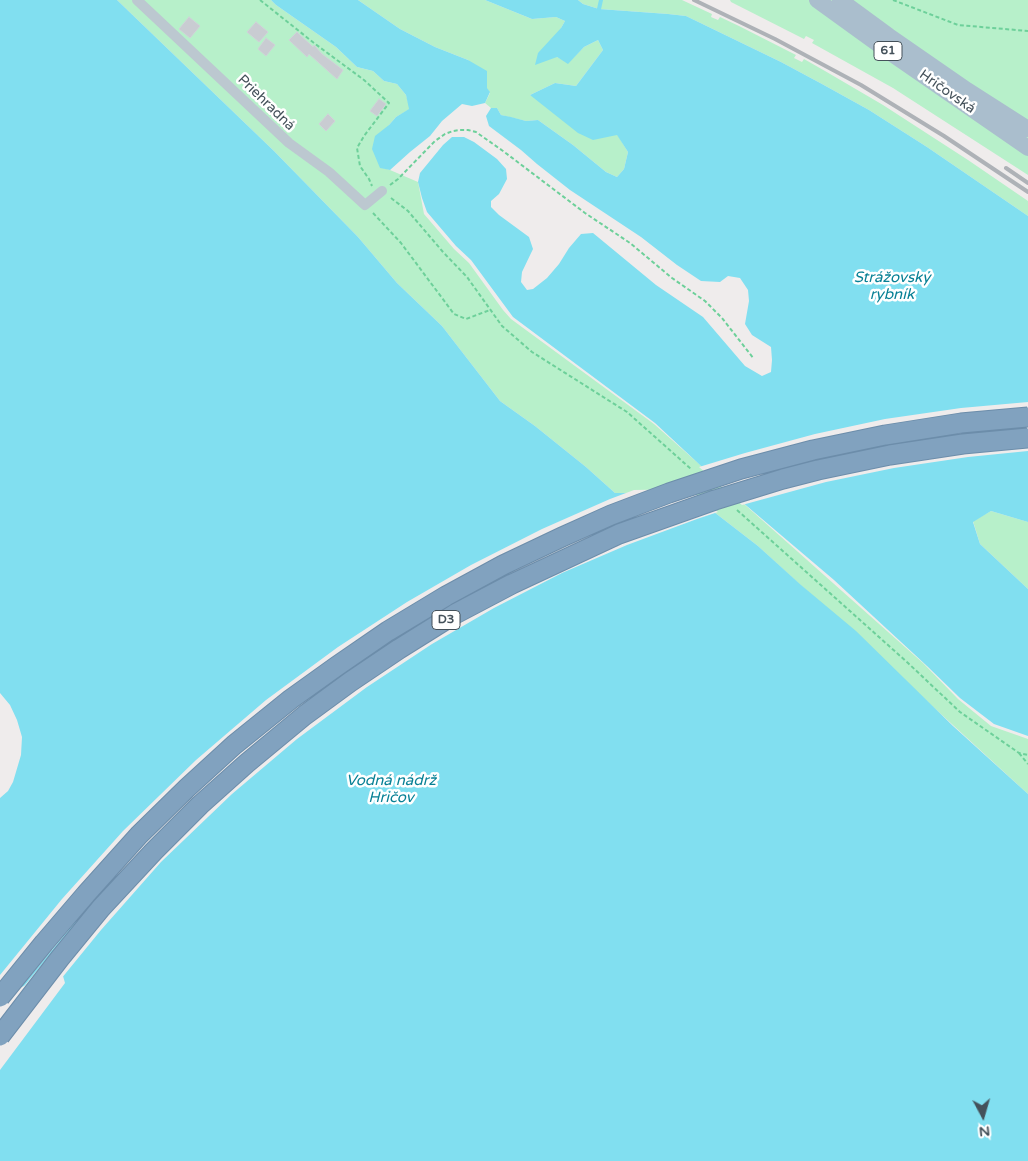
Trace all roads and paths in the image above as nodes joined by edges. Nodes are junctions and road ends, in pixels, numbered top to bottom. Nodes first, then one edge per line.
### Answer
1 (137, 0) edge
2 (260, 0) edge
3 (817, 0) edge
4 (840, 0) edge
5 (893, 0) edge
6 (1028, 31) edge
7 (1028, 129) edge
8 (1028, 148) edge
9 (382, 191) junction
10 (365, 205) junction
11 (490, 310) dead end
12 (754, 359) dead end
13 (1028, 417) edge
14 (1028, 438) edge
15 (1019, 753) dead end
16 (1028, 764) edge
17 (0, 997) edge
18 (0, 1036) edge

1 - 10 street, Priehradná
2 - 9 path
3 - 8 main road, Hričovská / 61
4 - 7 main road, Hričovská / 61
5 - 6 path
9 - 10 street
9 - 12 path
10 - 11 path
13 - 17 highway, D3, bridge
14 - 18 highway, D3, bridge
15 - 16 path

